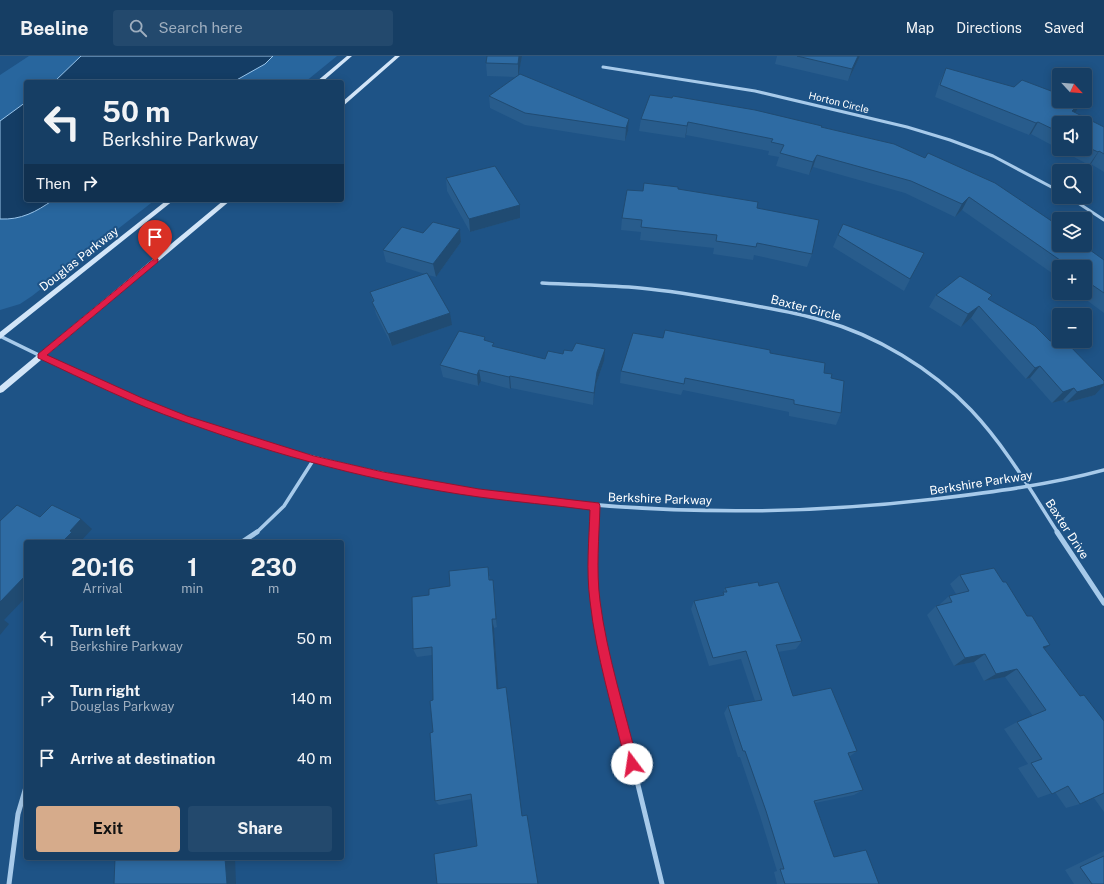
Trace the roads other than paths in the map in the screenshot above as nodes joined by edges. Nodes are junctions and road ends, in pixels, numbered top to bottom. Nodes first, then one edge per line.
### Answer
1 (350, 56) edge
2 (398, 56) edge
3 (603, 67) dead end
4 (321, 80) edge
5 (344, 103) edge
6 (1052, 187) edge
7 (168, 202) edge
8 (226, 202) edge
9 (1080, 204) edge
10 (1104, 220) edge
11 (542, 283) dead end
12 (0, 336) edge
13 (41, 356) junction
14 (0, 390) edge
15 (314, 459) junction
16 (1104, 470) edge
17 (1027, 487) junction
18 (595, 506) junction
19 (245, 540) edge
20 (1104, 603) edge
21 (24, 794) edge
22 (9, 884) edge
23 (662, 884) edge

1 - 4 main road
2 - 5 main road
3 - 6 street, Horton Circle
7 - 12 main road, Douglas Parkway
8 - 13 main road
9 - 10 street
11 - 17 street, Baxter Circle
12 - 13 street, Berkshire Parkway
13 - 14 main road
13 - 15 street, Berkshire Parkway
15 - 18 street, Berkshire Parkway
15 - 19 street
16 - 17 street, Berkshire Parkway
17 - 18 street, Berkshire Parkway
17 - 20 street, Baxter Drive
18 - 23 street
21 - 22 street

